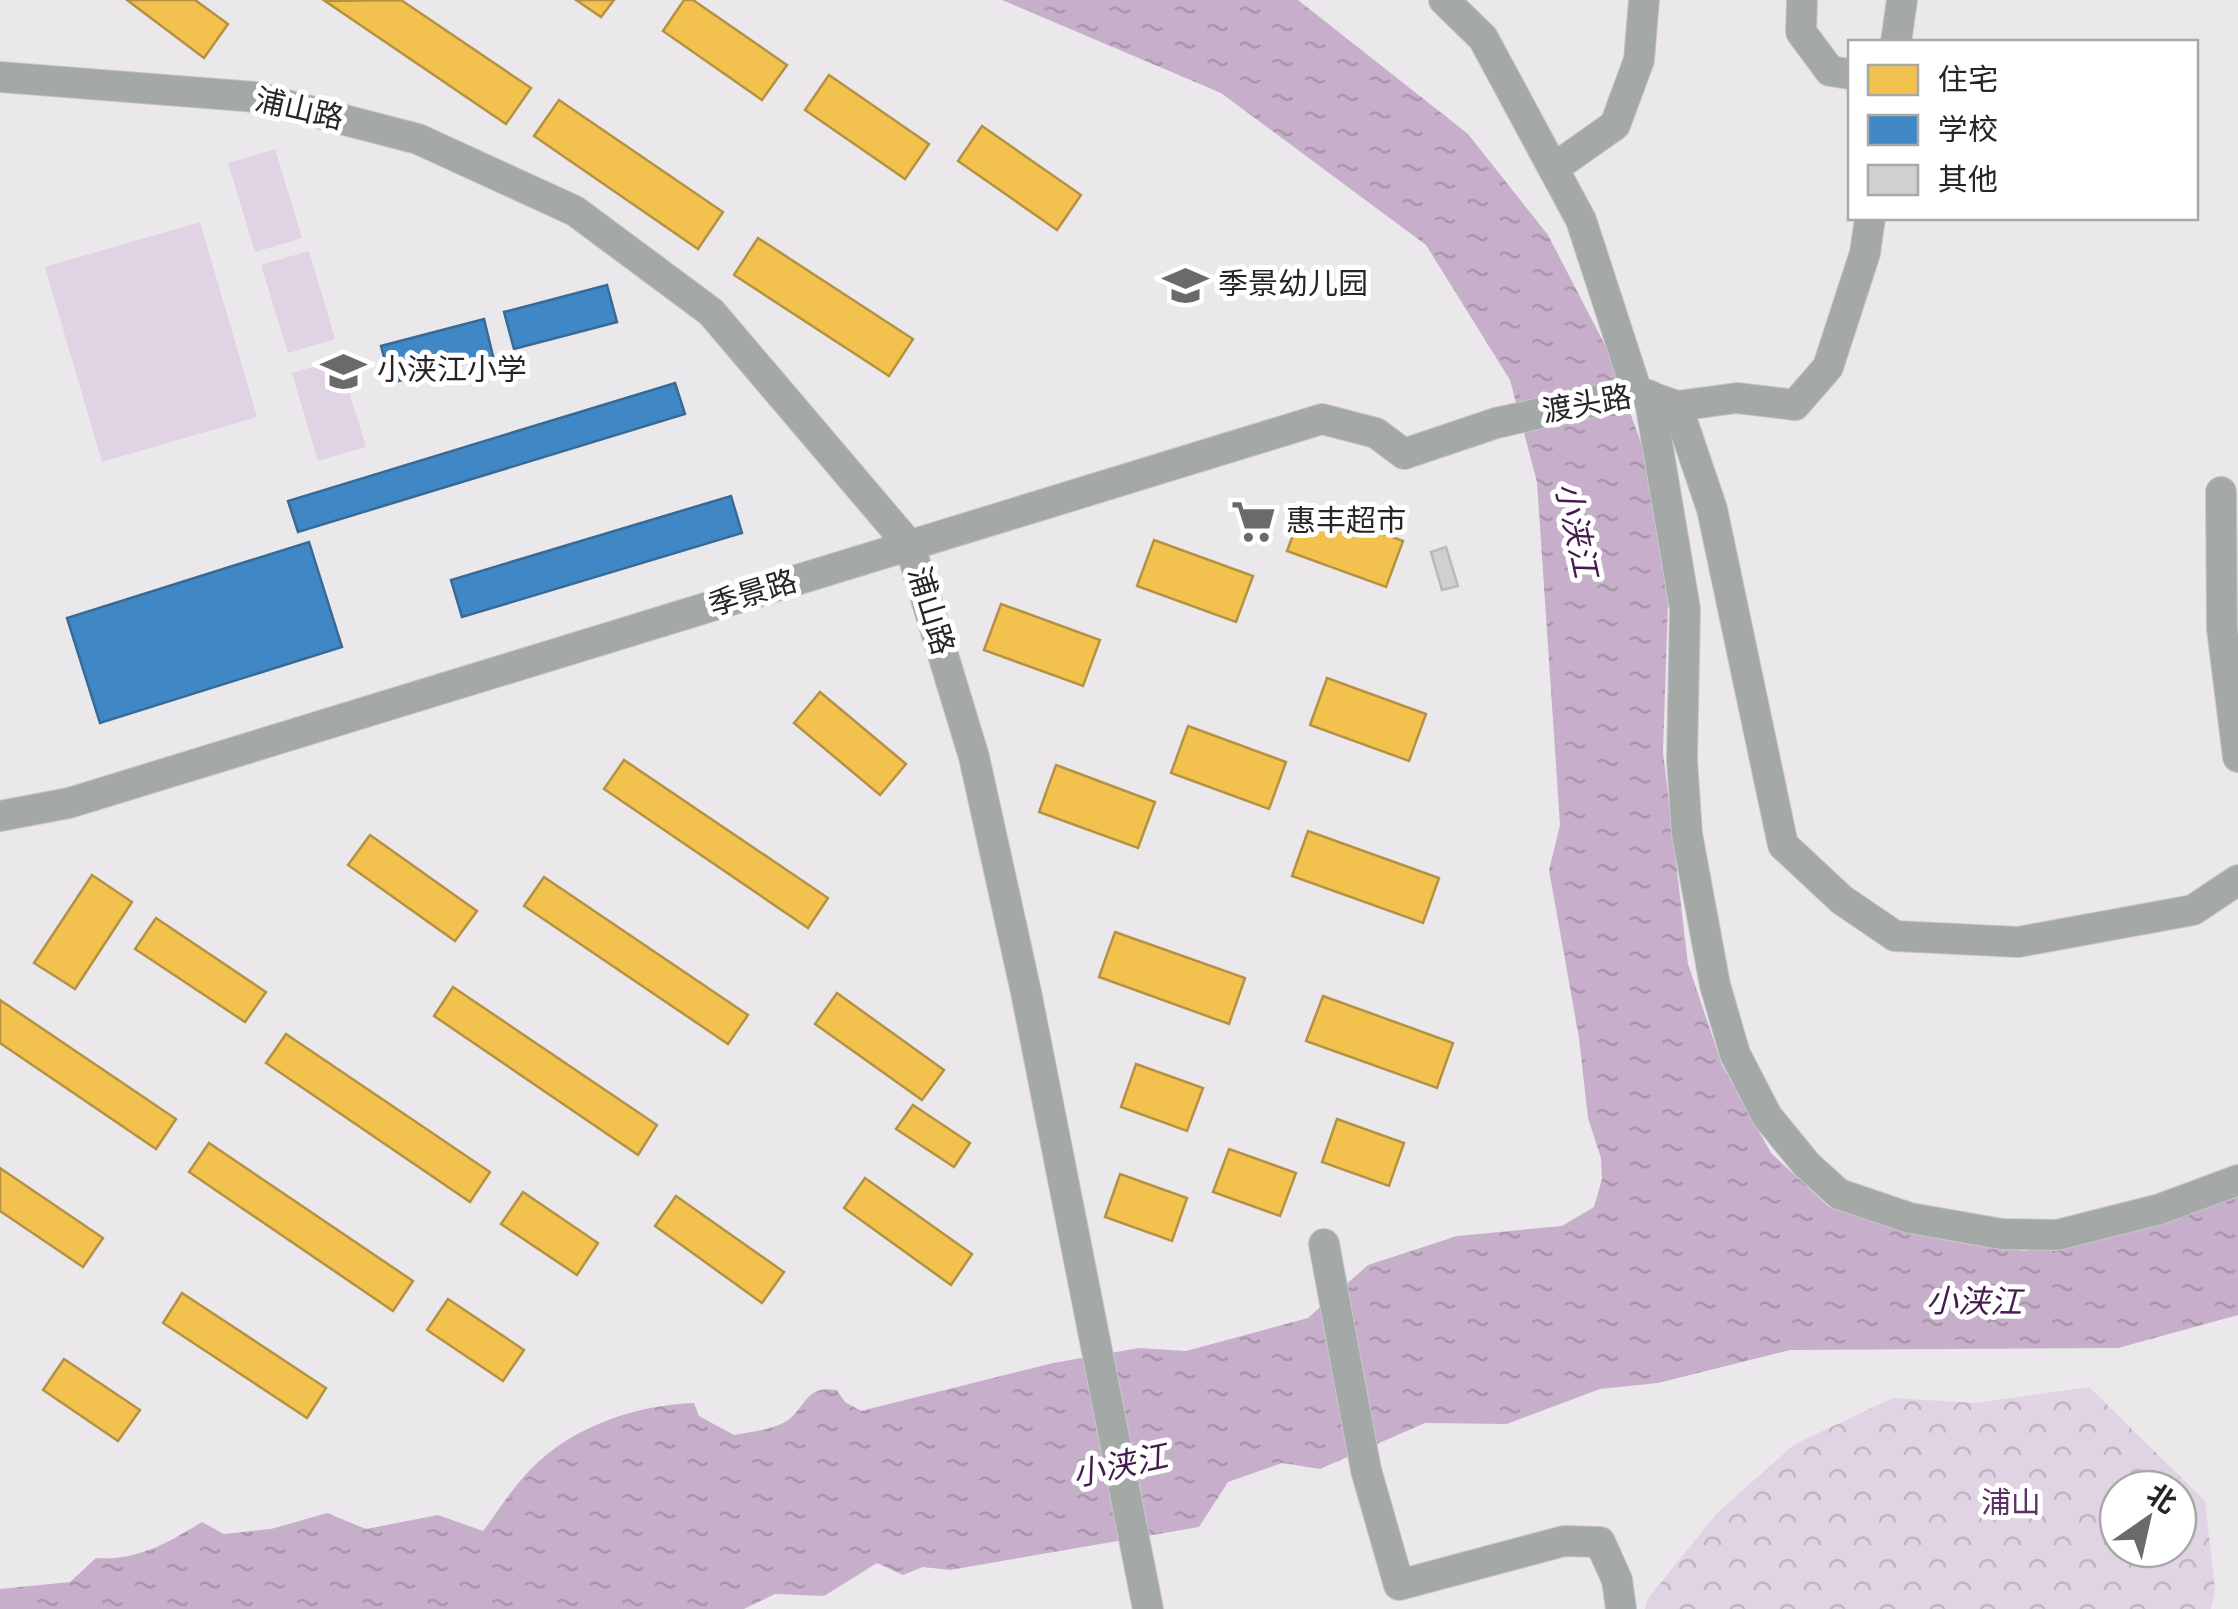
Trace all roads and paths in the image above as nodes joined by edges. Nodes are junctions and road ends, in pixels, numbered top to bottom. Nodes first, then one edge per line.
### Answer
1 (1444, 0) edge
2 (1644, 0) edge
3 (1802, 0) edge
4 (1902, 0) edge
5 (1896, 40) edge
6 (1848, 74) edge
7 (0, 77) edge
8 (1554, 168) junction
9 (1870, 220) edge
10 (1654, 398) junction
11 (1496, 423) joint
12 (2221, 492) dead end
13 (910, 546) junction
14 (2238, 757) edge
15 (0, 816) edge
16 (2238, 880) edge
17 (2238, 1180) edge
18 (1324, 1244) dead end
19 (1148, 1609) edge
20 (1621, 1609) edge

1 - 8 street
2 - 8 street
3 - 6 street
4 - 5 street
7 - 13 street, 浦山路
8 - 10 street
9 - 10 street, 渡头路
10 - 11 street, 渡头路
10 - 16 street
10 - 17 street
11 - 13 street, 季景路
12 - 14 street
13 - 15 street, 季景路
13 - 19 street, 浦山路
18 - 20 street

